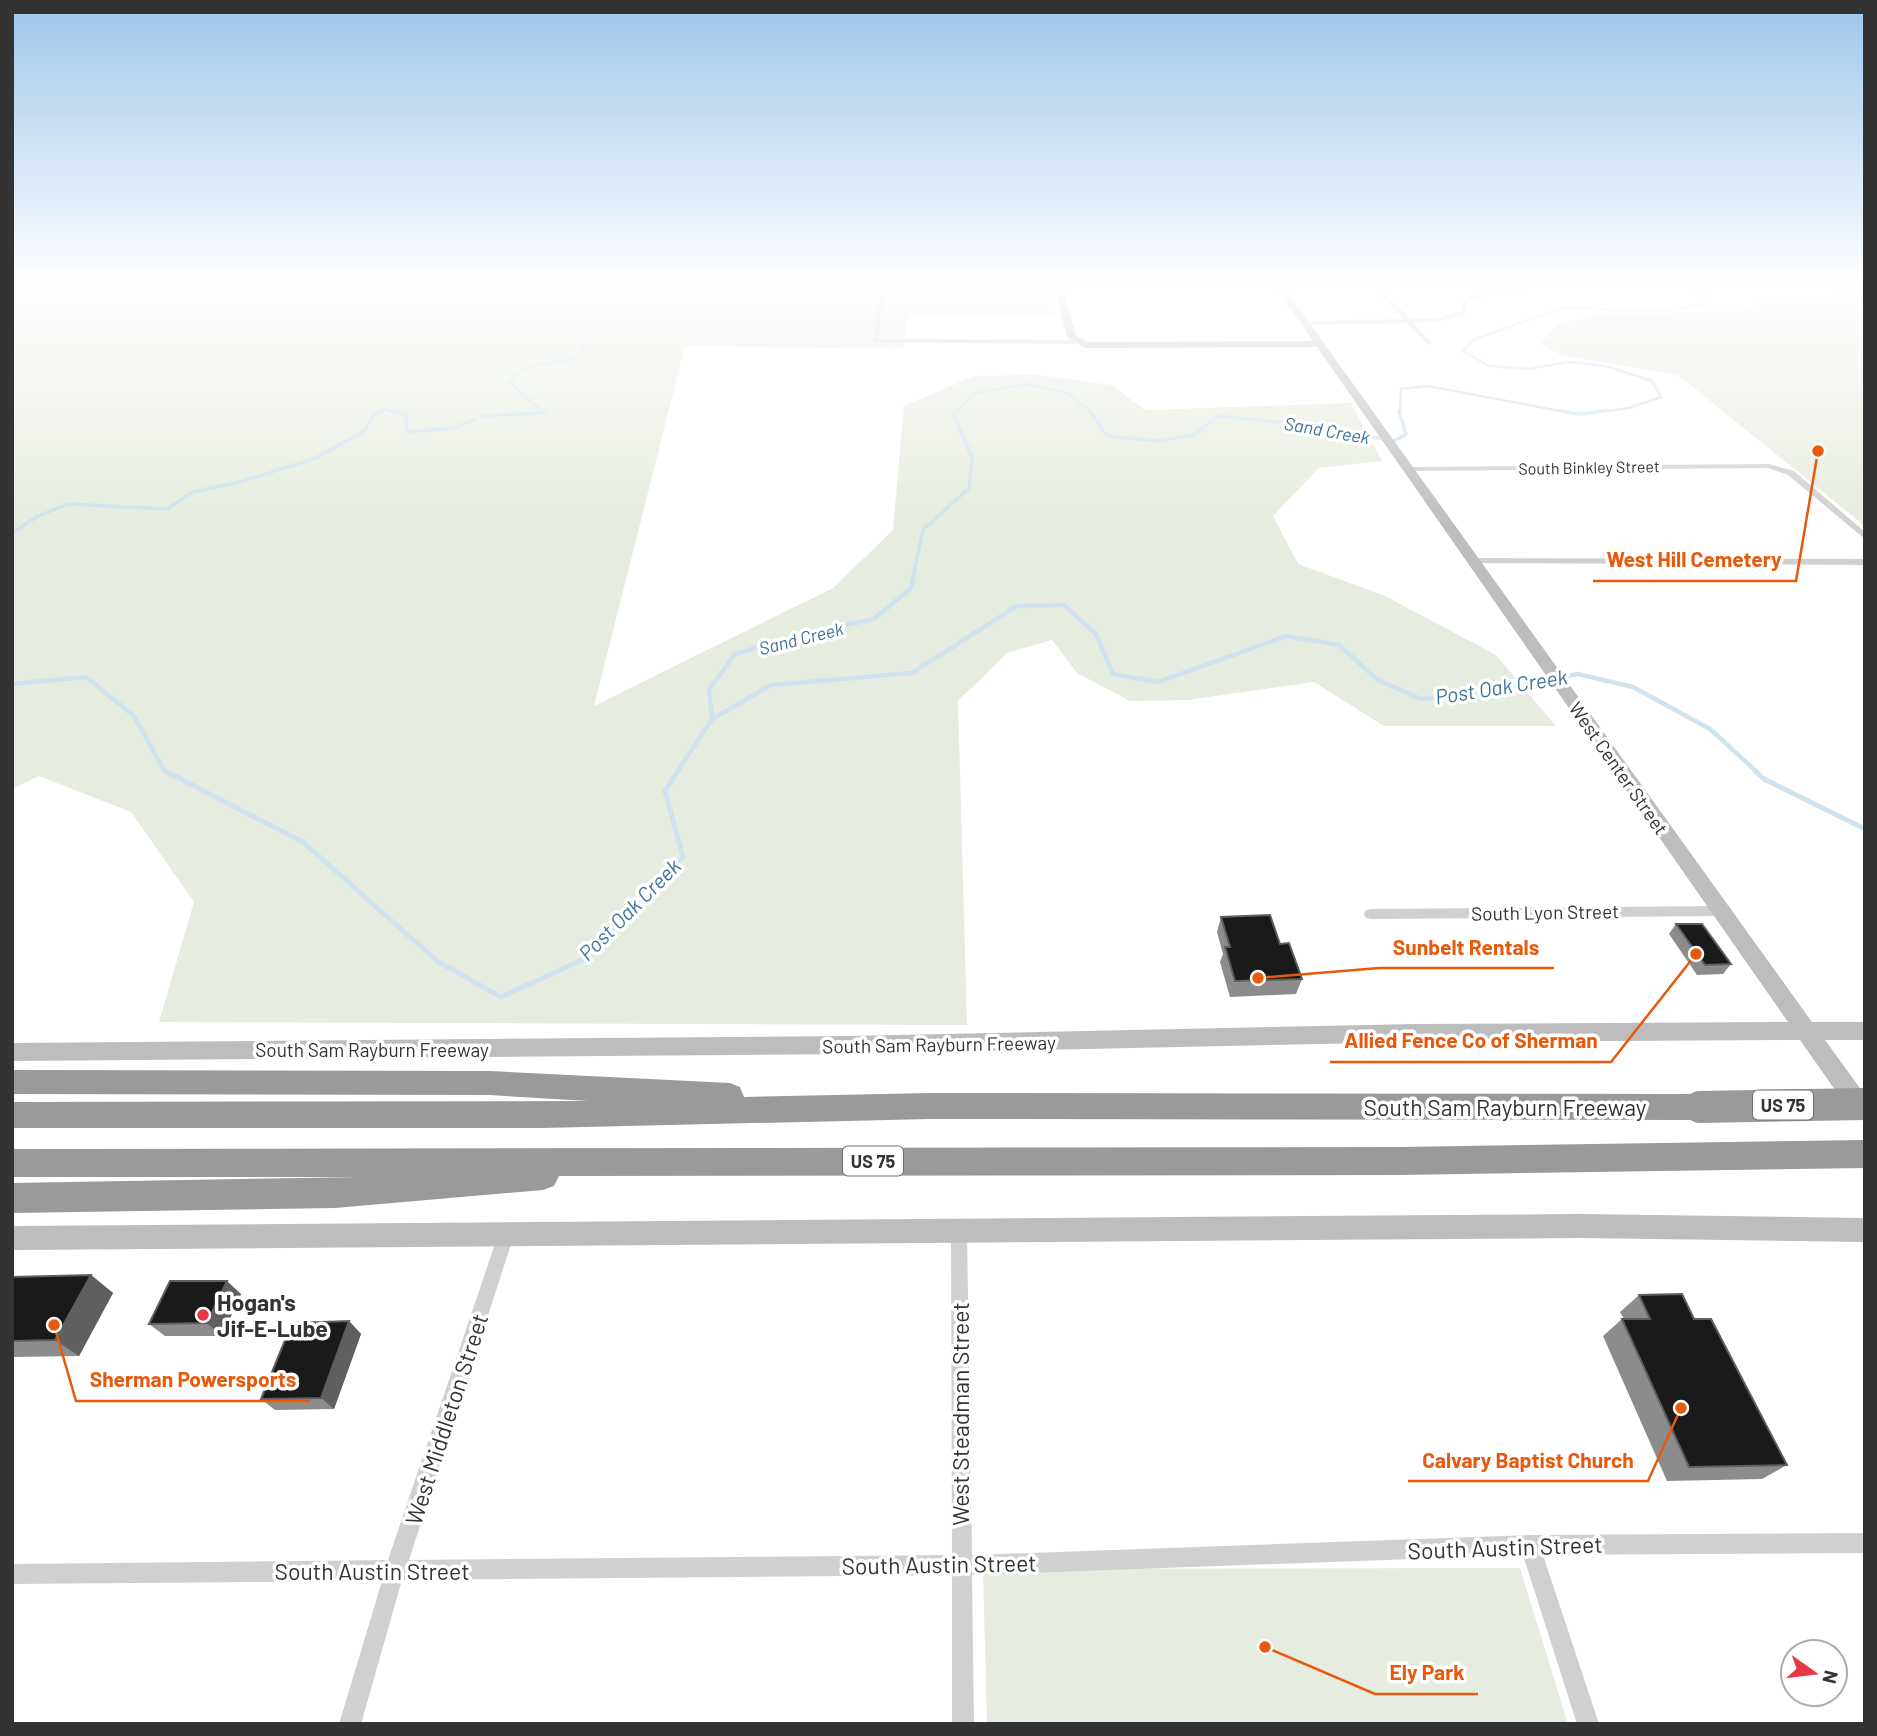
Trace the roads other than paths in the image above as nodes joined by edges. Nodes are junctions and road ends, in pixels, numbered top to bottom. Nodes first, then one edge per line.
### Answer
1 (1336, 366) edge
2 (1769, 466) joint
3 (1409, 469) junction
4 (1865, 537) edge
5 (1474, 561) junction
6 (1865, 562) edge
7 (1720, 911) junction
8 (1370, 914) dead end
9 (1805, 1030) junction
10 (1865, 1031) edge
11 (12, 1052) edge
12 (12, 1082) edge
13 (1865, 1104) edge
14 (930, 1106) junction
15 (1865, 1114) edge
16 (12, 1115) edge
17 (1865, 1154) edge
18 (725, 1161) junction
19 (12, 1163) edge
20 (12, 1198) edge
21 (1865, 1230) edge
22 (959, 1231) junction
23 (506, 1235) junction
24 (12, 1238) edge
25 (1865, 1542) edge
26 (1530, 1545) junction
27 (961, 1565) junction
28 (396, 1571) junction
29 (12, 1574) edge
30 (350, 1724) edge
31 (963, 1724) edge
32 (1588, 1724) edge

1 - 3 main road, West Center Street
2 - 3 street, South Binkley Street
2 - 4 street
3 - 5 main road, West Center Street
5 - 6 street
5 - 7 main road, West Center Street
7 - 8 street, South Lyon Street
7 - 9 main road, West Center Street
9 - 10 main road, South Sam Rayburn Freeway
9 - 11 main road, South Sam Rayburn Freeway
9 - 15 main road, West Center Street
12 - 14 highway
13 - 14 highway, South Sam Rayburn Freeway / US 75, bridge
14 - 16 highway, South Sam Rayburn Freeway / US 75
17 - 18 highway, US 75
18 - 19 highway, US 75
18 - 20 highway
21 - 22 main road
22 - 23 main road
22 - 27 street, West Steadman Street
23 - 24 main road
23 - 28 street, West Middleton Street
25 - 26 street, South Austin Street
26 - 27 street, South Austin Street
26 - 32 street
27 - 28 street, South Austin Street
27 - 31 street, West Steadman Street
28 - 29 street, South Austin Street
28 - 30 street, West Middleton Street

